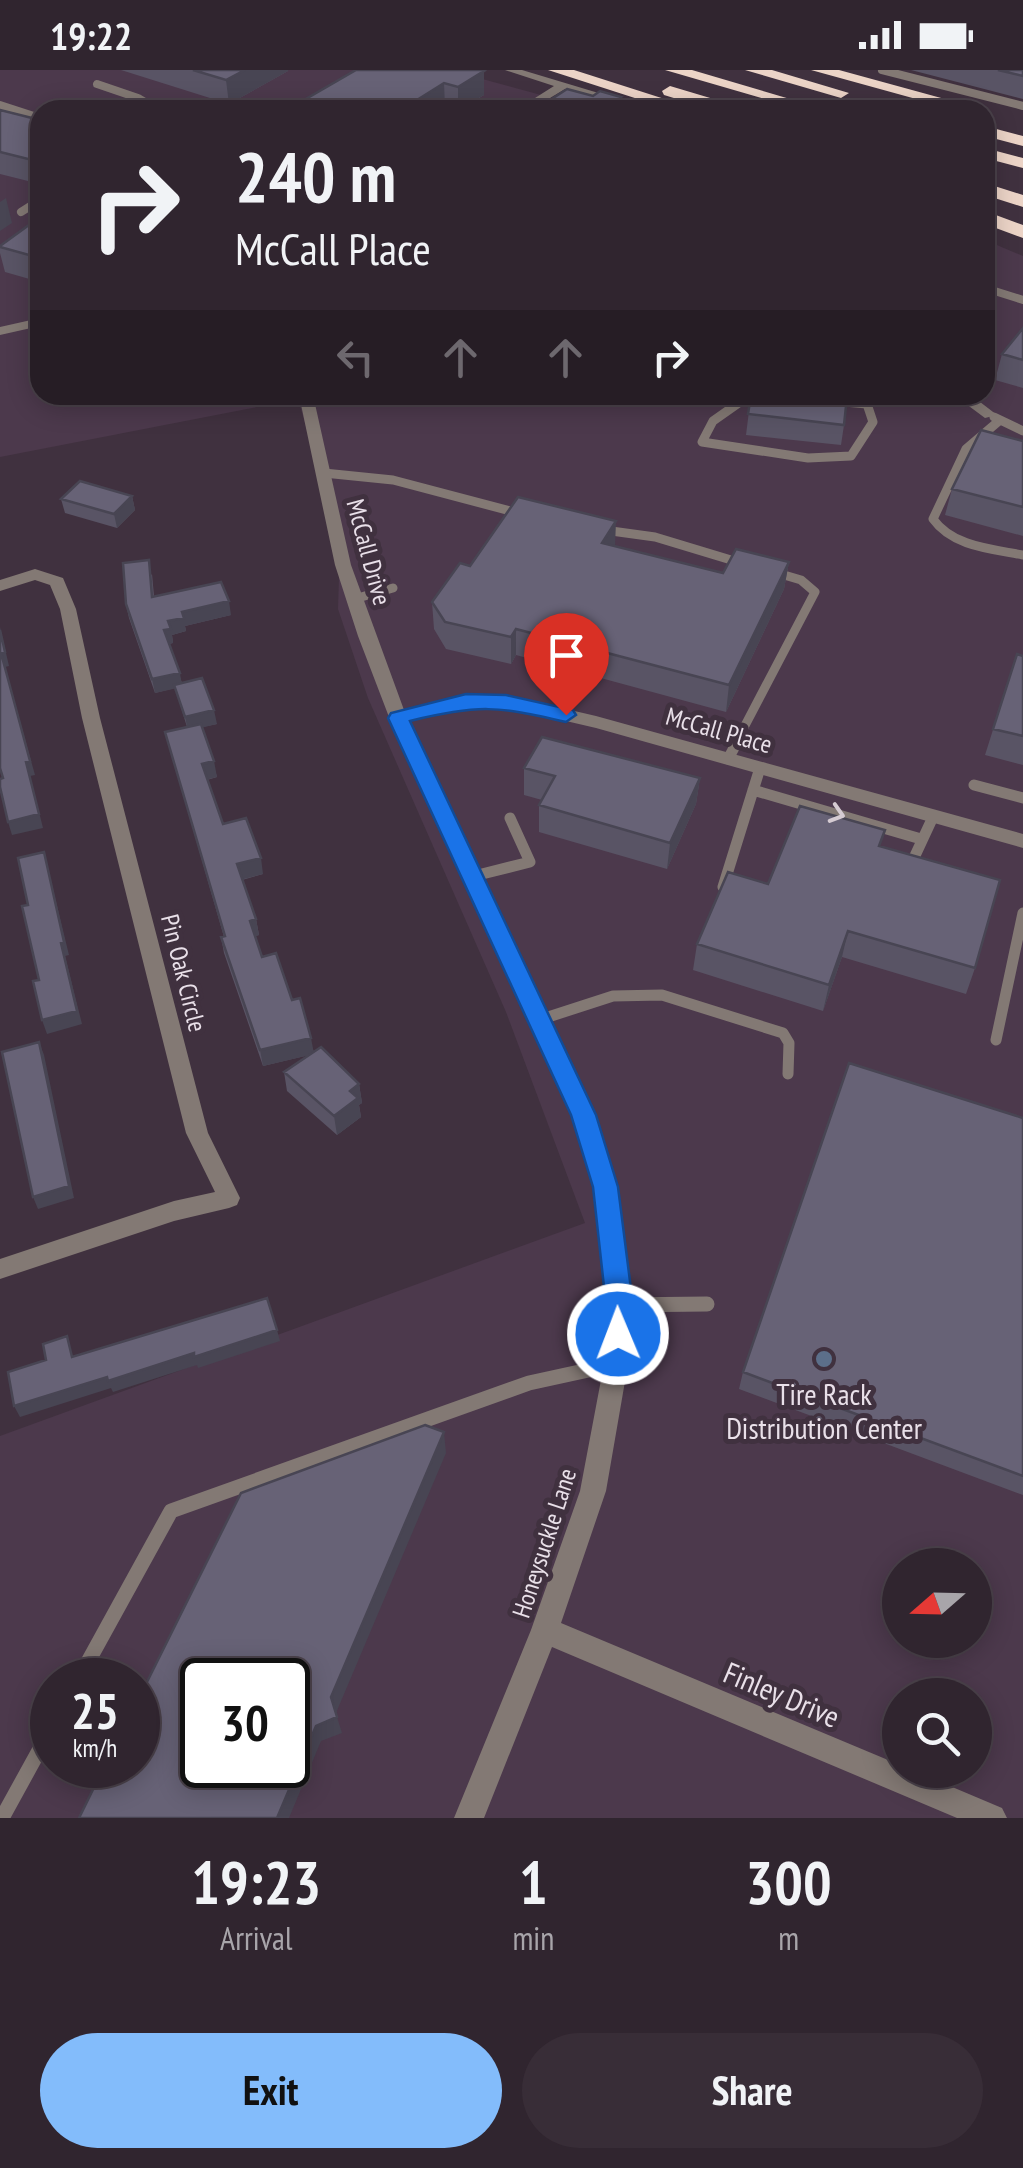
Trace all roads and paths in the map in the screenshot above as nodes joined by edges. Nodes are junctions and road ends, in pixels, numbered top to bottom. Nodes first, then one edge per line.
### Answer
1 (510, 70) edge
2 (600, 70) edge
3 (753, 70) edge
4 (819, 70) edge
5 (830, 70) edge
6 (677, 71) edge
7 (560, 77) edge
8 (883, 78) edge
9 (97, 84) dead end
10 (141, 100) edge
11 (534, 100) edge
12 (623, 100) edge
13 (656, 100) edge
14 (698, 100) edge
15 (746, 100) edge
16 (787, 100) edge
17 (868, 100) edge
18 (947, 100) edge
19 (993, 100) edge
20 (995, 100) edge
21 (0, 105) edge
22 (1023, 106) edge
23 (30, 115) edge
24 (995, 115) edge
25 (1023, 122) edge
26 (995, 133) edge
27 (1023, 140) edge
28 (995, 155) edge
29 (1023, 162) edge
30 (995, 177) edge
31 (1023, 185) edge
32 (995, 192) edge
33 (1023, 201) edge
34 (30, 206) edge
35 (995, 208) edge
36 (21, 212) dead end
37 (1023, 218) edge
38 (995, 221) edge
39 (1023, 232) edge
40 (995, 291) edge
41 (1023, 300) edge
42 (30, 324) edge
43 (0, 331) edge
44 (308, 405) edge
45 (736, 405) edge
46 (868, 405) edge
47 (976, 405) edge
48 (995, 417) junction
49 (1023, 432) edge
50 (324, 474) junction
51 (540, 518) edge
52 (586, 527) edge
53 (1023, 555) edge
54 (0, 586) edge
55 (393, 588) dead end
56 (354, 598) junction
57 (398, 718) junction
58 (728, 759) junction
59 (760, 768) junction
60 (974, 786) dead end
61 (753, 790) junction
62 (1023, 798) edge
63 (933, 816) junction
64 (510, 818) dead end
65 (921, 839) junction
66 (1023, 841) edge
67 (474, 876) junction
68 (926, 878) edge
69 (722, 886) edge
70 (1023, 913) edge
71 (542, 1020) junction
72 (996, 1040) dead end
73 (788, 1074) dead end
74 (0, 1269) edge
75 (707, 1304) dead end
76 (620, 1305) junction
77 (616, 1364) junction
78 (545, 1630) junction
79 (90, 1658) edge
80 (30, 1767) edge
81 (2, 1818) edge
82 (470, 1818) edge
83 (992, 1818) edge

1 - 7 street
2 - 14 highway
3 - 17 highway
4 - 8 highway
5 - 8 highway
6 - 15 highway
6 - 16 highway
7 - 11 street
7 - 12 street
7 - 13 highway
8 - 18 highway
8 - 19 lane
9 - 10 lane
20 - 22 lane
21 - 23 lane
24 - 25 highway
26 - 27 highway
28 - 29 highway
30 - 31 highway
32 - 33 highway
34 - 36 lane
35 - 37 highway
38 - 39 highway
40 - 41 lane
42 - 43 street
44 - 50 street, McCall Drive
45 - 46 lane
47 - 48 street
48 - 49 lane
48 - 53 lane
50 - 51 lane
50 - 56 street, McCall Drive
52 - 58 lane
54 - 74 street, Pin Oak Circle
55 - 56 lane
56 - 57 street, McCall Drive
57 - 58 street, McCall Place
57 - 67 street, Honeysuckle Lane
58 - 59 street, McCall Place
59 - 61 lane
59 - 63 street, McCall Place
60 - 62 lane
61 -> 65 lane
61 - 69 lane
63 - 65 lane
63 - 66 street, McCall Place
64 - 67 lane
65 - 68 lane
67 - 71 street, Honeysuckle Lane
70 - 72 lane
71 - 73 lane
71 - 76 street, Honeysuckle Lane
75 - 76 lane
76 - 77 street, Honeysuckle Lane
77 - 78 street, Honeysuckle Lane
77 - 79 lane
78 - 82 street, Honeysuckle Lane
78 - 83 street, Finley Drive
80 - 81 lane

